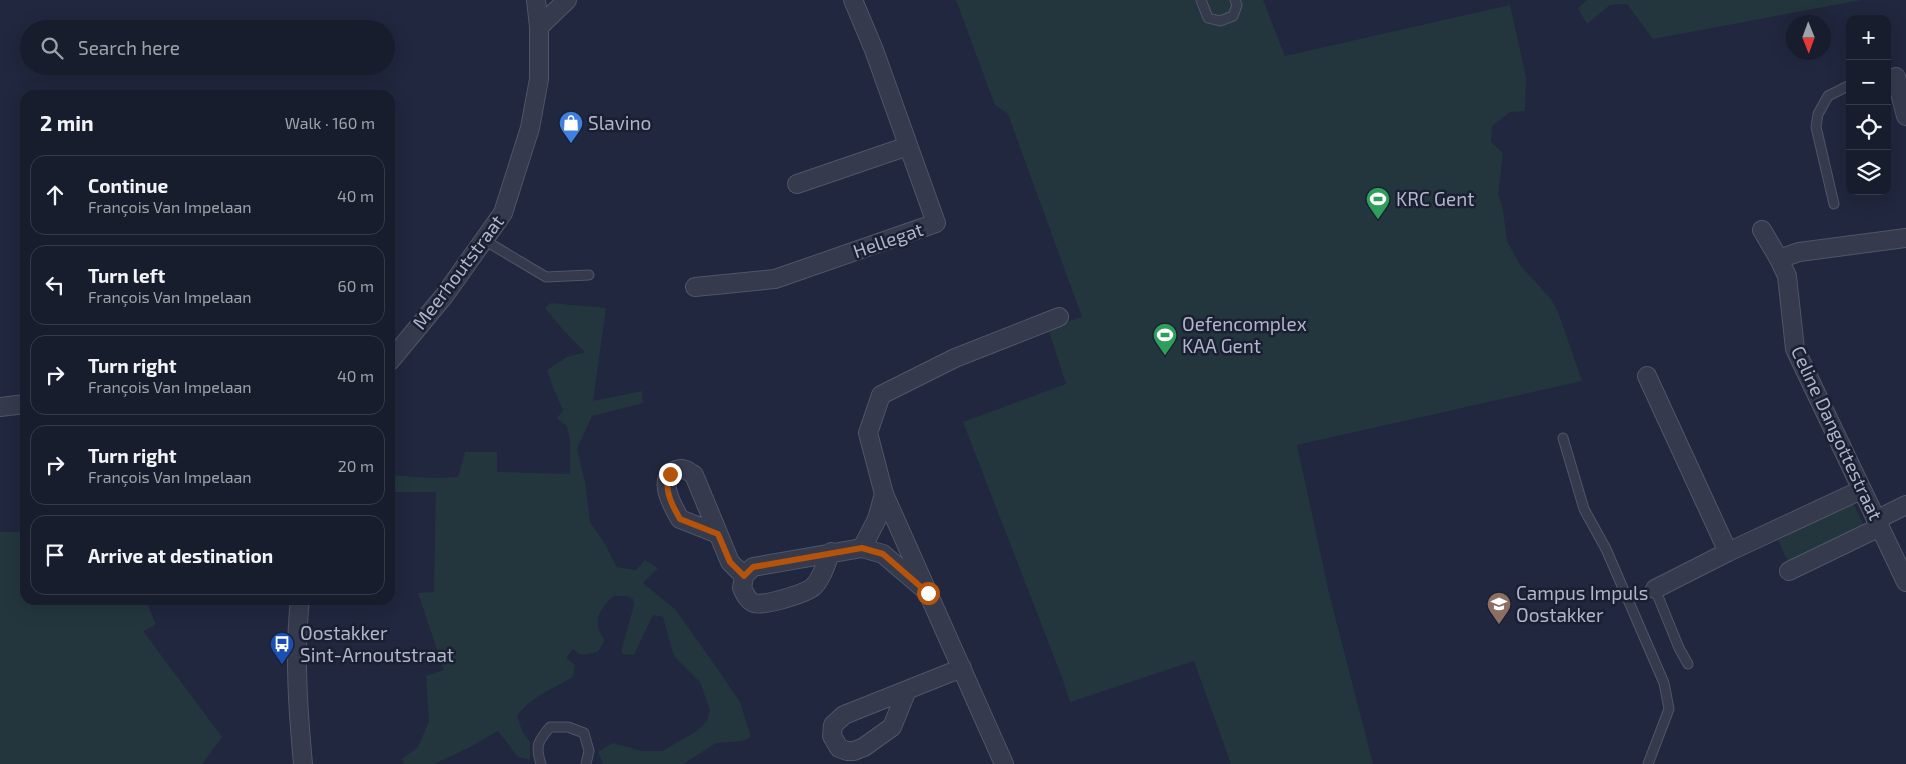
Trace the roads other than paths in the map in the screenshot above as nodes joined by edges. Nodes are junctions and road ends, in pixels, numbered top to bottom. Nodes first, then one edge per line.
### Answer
1 (536, 0) edge
2 (567, 0) edge
3 (853, 0) edge
4 (1201, 0) edge
5 (1235, 0) edge
6 (539, 27) junction
7 (1894, 80) edge
8 (1846, 87) edge
9 (1906, 116) edge
10 (908, 146) junction
11 (797, 184) dead end
12 (1834, 204) dead end
13 (1762, 230) dead end
14 (1906, 238) edge
15 (484, 240) junction
16 (1779, 259) junction
17 (589, 275) dead end
18 (695, 287) dead end
19 (1060, 317) dead end
20 (395, 355) edge
21 (1647, 376) dead end
22 (20, 405) edge
23 (0, 407) edge
24 (1563, 438) dead end
25 (1861, 490) junction
26 (884, 494) junction
27 (1906, 505) edge
28 (1878, 524) junction
29 (718, 534) dead end
30 (862, 548) junction
31 (831, 552) junction
32 (1728, 552) junction
33 (1789, 571) dead end
34 (744, 576) junction
35 (1906, 582) edge
36 (1655, 589) joint
37 (928, 593) junction
38 (299, 605) edge
39 (1688, 664) dead end
40 (962, 668) junction
41 (907, 690) dead end
42 (304, 764) edge
43 (541, 764) edge
44 (586, 764) edge
45 (1004, 764) edge
46 (1648, 764) edge

1 - 6 street, Meerhoutstraat
2 - 6 street
3 - 10 street, Hellegat
4 - 5 lane
6 - 15 street, Meerhoutstraat
7 - 9 street
8 - 12 lane
10 - 11 street
10 - 18 street, Hellegat
13 - 16 street, Celine Dangottestraat
14 - 16 street
15 - 17 lane
15 - 20 street, Meerhoutstraat
16 - 25 street, Celine Dangottestraat
19 - 26 street
21 - 32 street
22 - 23 street
24 - 46 lane
25 - 28 street, Celine Dangottestraat
25 - 32 street
26 - 30 street
26 - 37 street
27 - 28 street
28 - 33 street
28 - 35 street, Celine Dangottestraat
29 - 34 street
30 - 31 street
30 - 37 street
31 - 34 street
31 - 34 street
32 - 36 street
36 - 39 lane
37 - 40 street
38 - 42 street
40 - 41 street
40 - 45 street
43 - 44 lane

